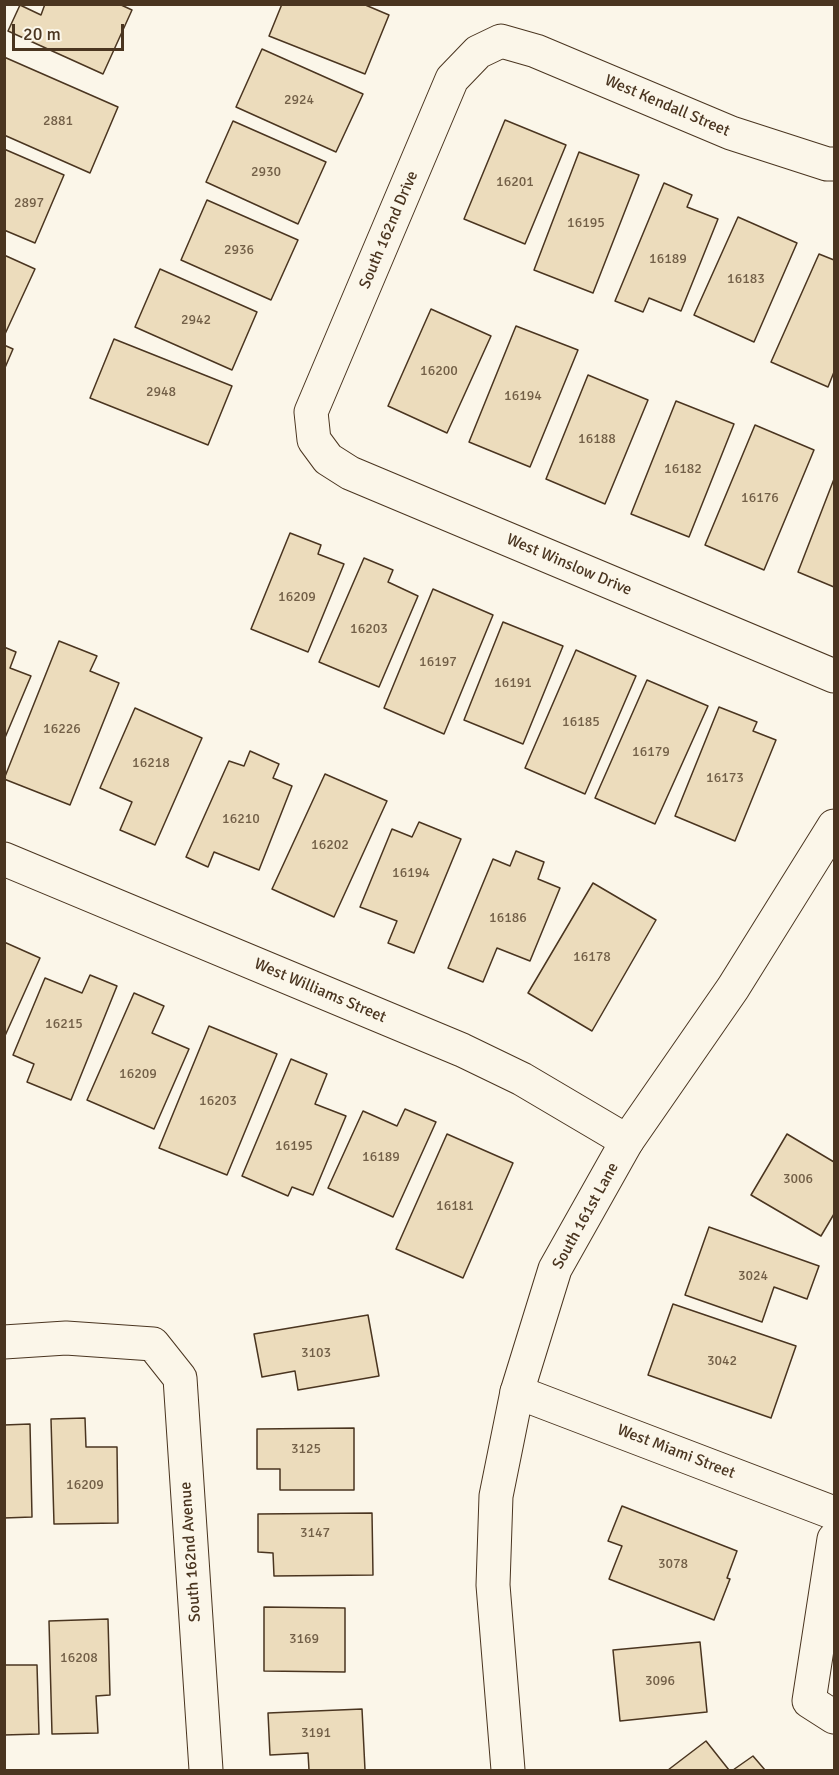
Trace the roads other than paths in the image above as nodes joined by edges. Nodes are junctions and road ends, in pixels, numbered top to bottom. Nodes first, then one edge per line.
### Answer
1 (501, 41) joint
2 (834, 164) edge
3 (314, 440) joint
4 (834, 676) edge
5 (834, 826) edge
6 (4, 859) edge
7 (627, 1141) junction
8 (4, 1342) edge
9 (517, 1392) junction
10 (834, 1513) edge
11 (834, 1539) edge
12 (822, 1709) edge
13 (206, 1770) edge
14 (508, 1770) edge

1 - 2 street, West Kendall Street
1 - 3 street, South 162nd Drive
3 - 4 street, West Winslow Drive
5 - 7 street, South 161st Lane
6 - 7 street, West Williams Street
7 - 9 street, South 161st Lane
8 - 13 street, South 162nd Avenue
9 - 10 street, West Miami Street
9 - 14 street, South 161st Lane
11 - 12 street

